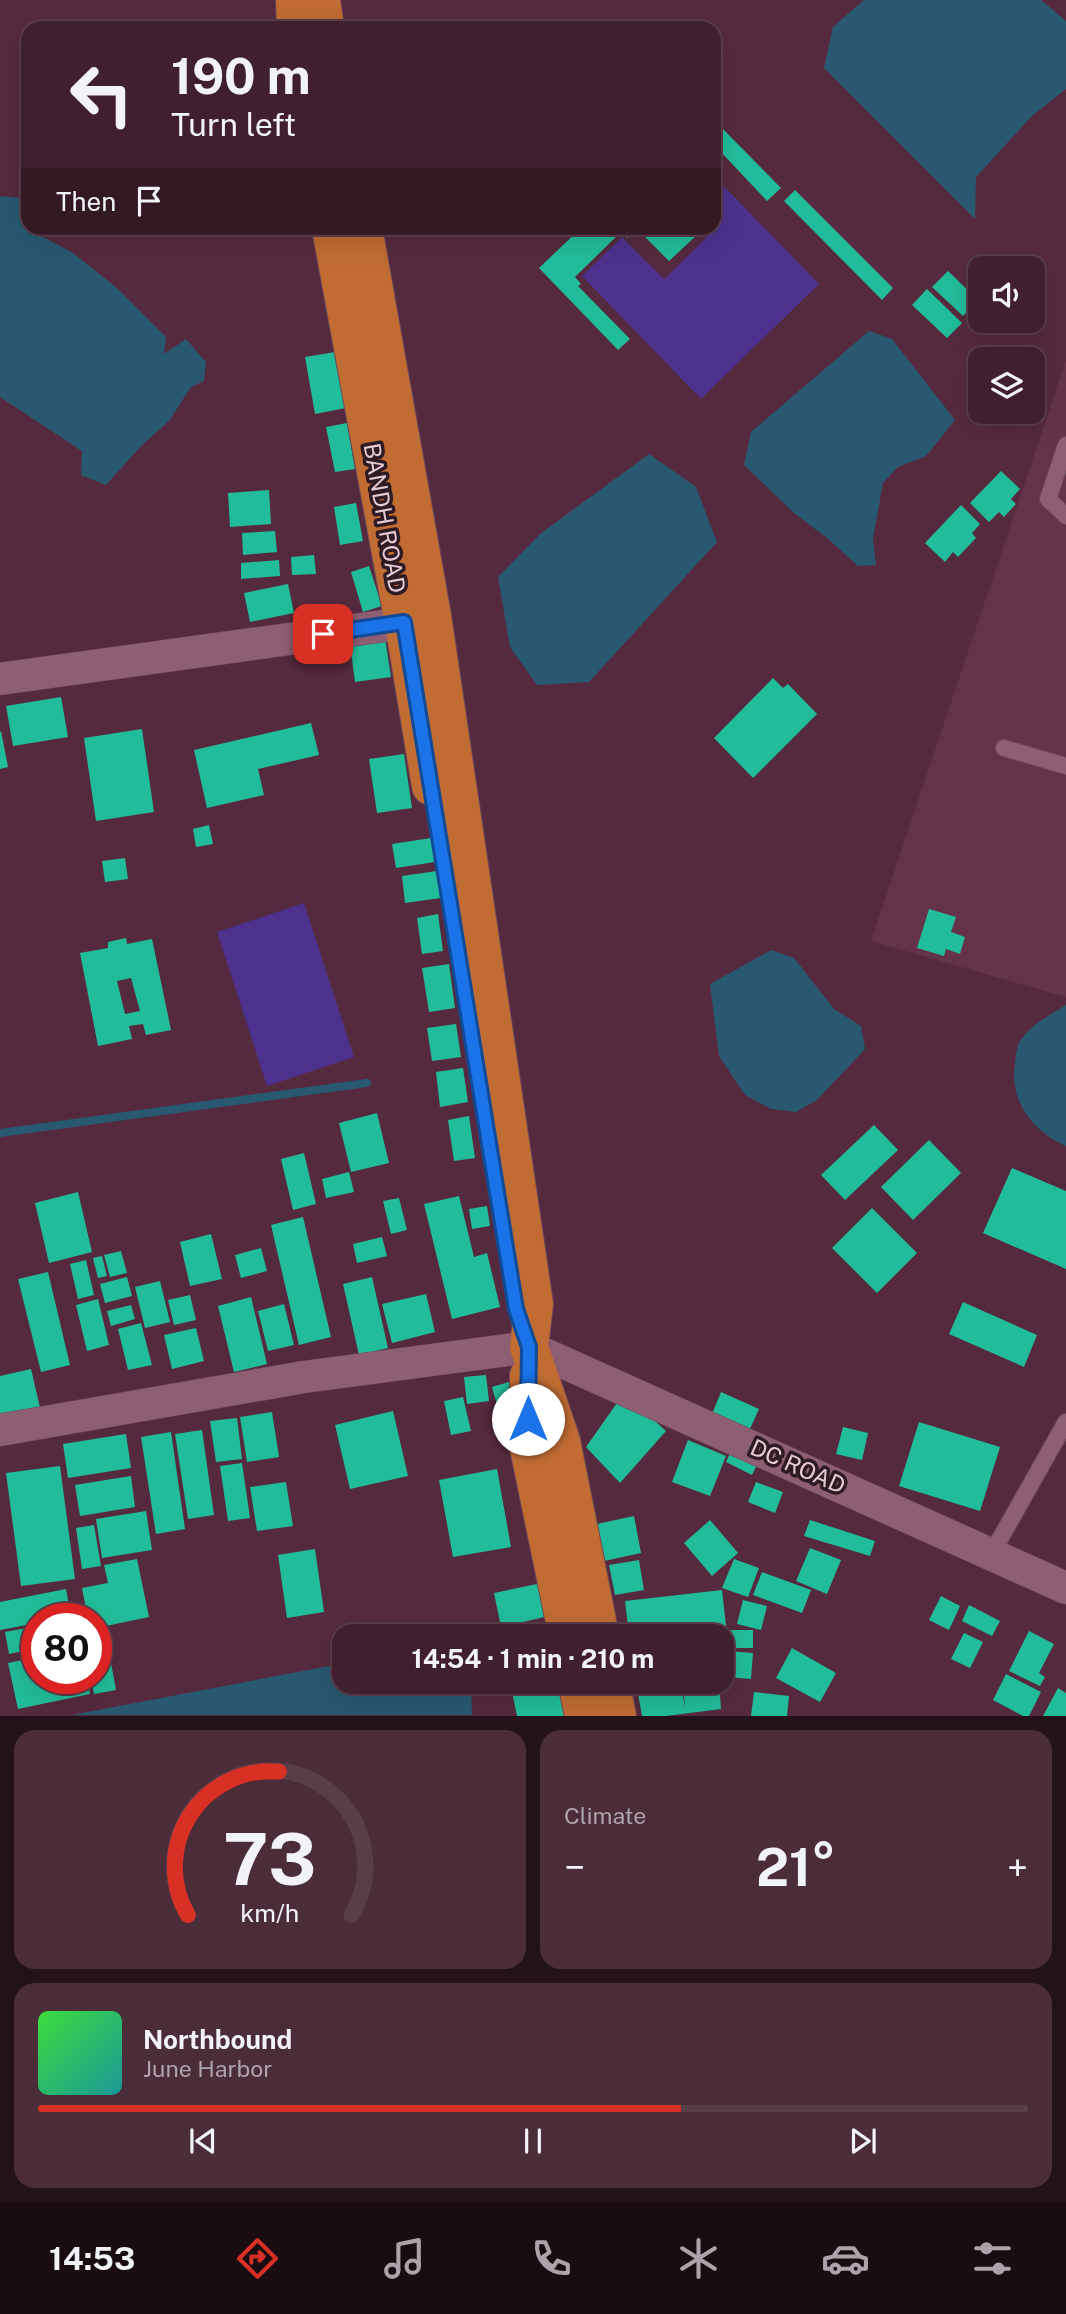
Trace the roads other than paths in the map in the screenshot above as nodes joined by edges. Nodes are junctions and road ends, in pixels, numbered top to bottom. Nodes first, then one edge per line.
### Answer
1 (295, 0) edge
2 (321, 0) edge
3 (296, 21) edge
4 (324, 21) edge
5 (333, 235) edge
6 (364, 235) edge
7 (1066, 445) edge
8 (1066, 516) edge
9 (418, 619) junction
10 (0, 679) edge
11 (1004, 748) dead end
12 (1066, 766) edge
13 (529, 1347) junction
14 (1066, 1422) edge
15 (0, 1430) edge
16 (992, 1553) junction
17 (1066, 1588) edge
18 (566, 1624) edge
19 (598, 1624) edge
20 (579, 1694) edge
21 (612, 1694) edge
22 (584, 1716) edge
23 (617, 1716) edge

1 - 3 highway
2 - 4 highway
5 - 9 highway, BANDH ROAD
6 - 9 highway, BANDH ROAD
7 - 8 lane
9 - 10 street
9 - 13 highway, BANDH ROAD
11 - 12 lane
13 - 15 street
13 - 16 street, DC ROAD
13 - 18 highway, BANDH ROAD
13 - 19 highway, BANDH ROAD
14 - 16 lane
16 - 17 street, DC ROAD
20 - 22 highway
21 - 23 highway

